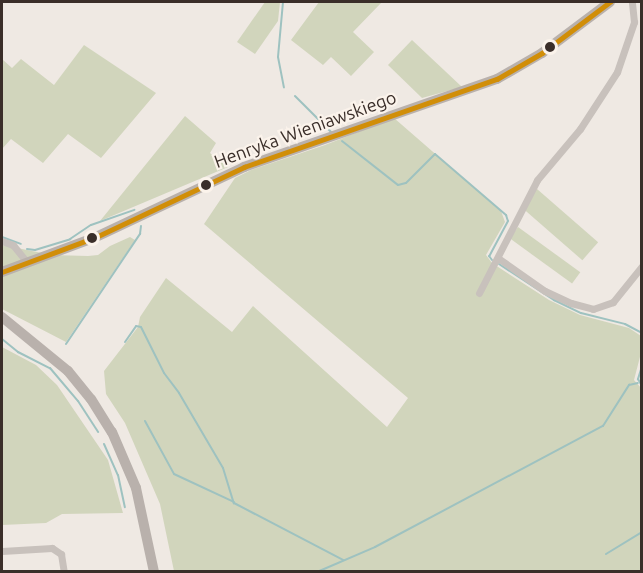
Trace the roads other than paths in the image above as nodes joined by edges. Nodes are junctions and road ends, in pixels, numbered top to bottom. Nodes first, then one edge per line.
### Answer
1 (610, 2) edge
2 (632, 2) edge
3 (2, 241) edge
4 (498, 258) junction
5 (26, 261) junction
6 (642, 266) edge
7 (2, 272) edge
8 (478, 293) dead end
9 (2, 317) edge
10 (2, 551) edge
11 (64, 572) edge
12 (154, 572) edge

1 - 5 street, Henryka Wieniawskiego
2 - 4 street
3 - 5 street
4 - 6 street
4 - 8 street
5 - 7 street, Henryka Wieniawskiego
9 - 12 street
10 - 11 street

